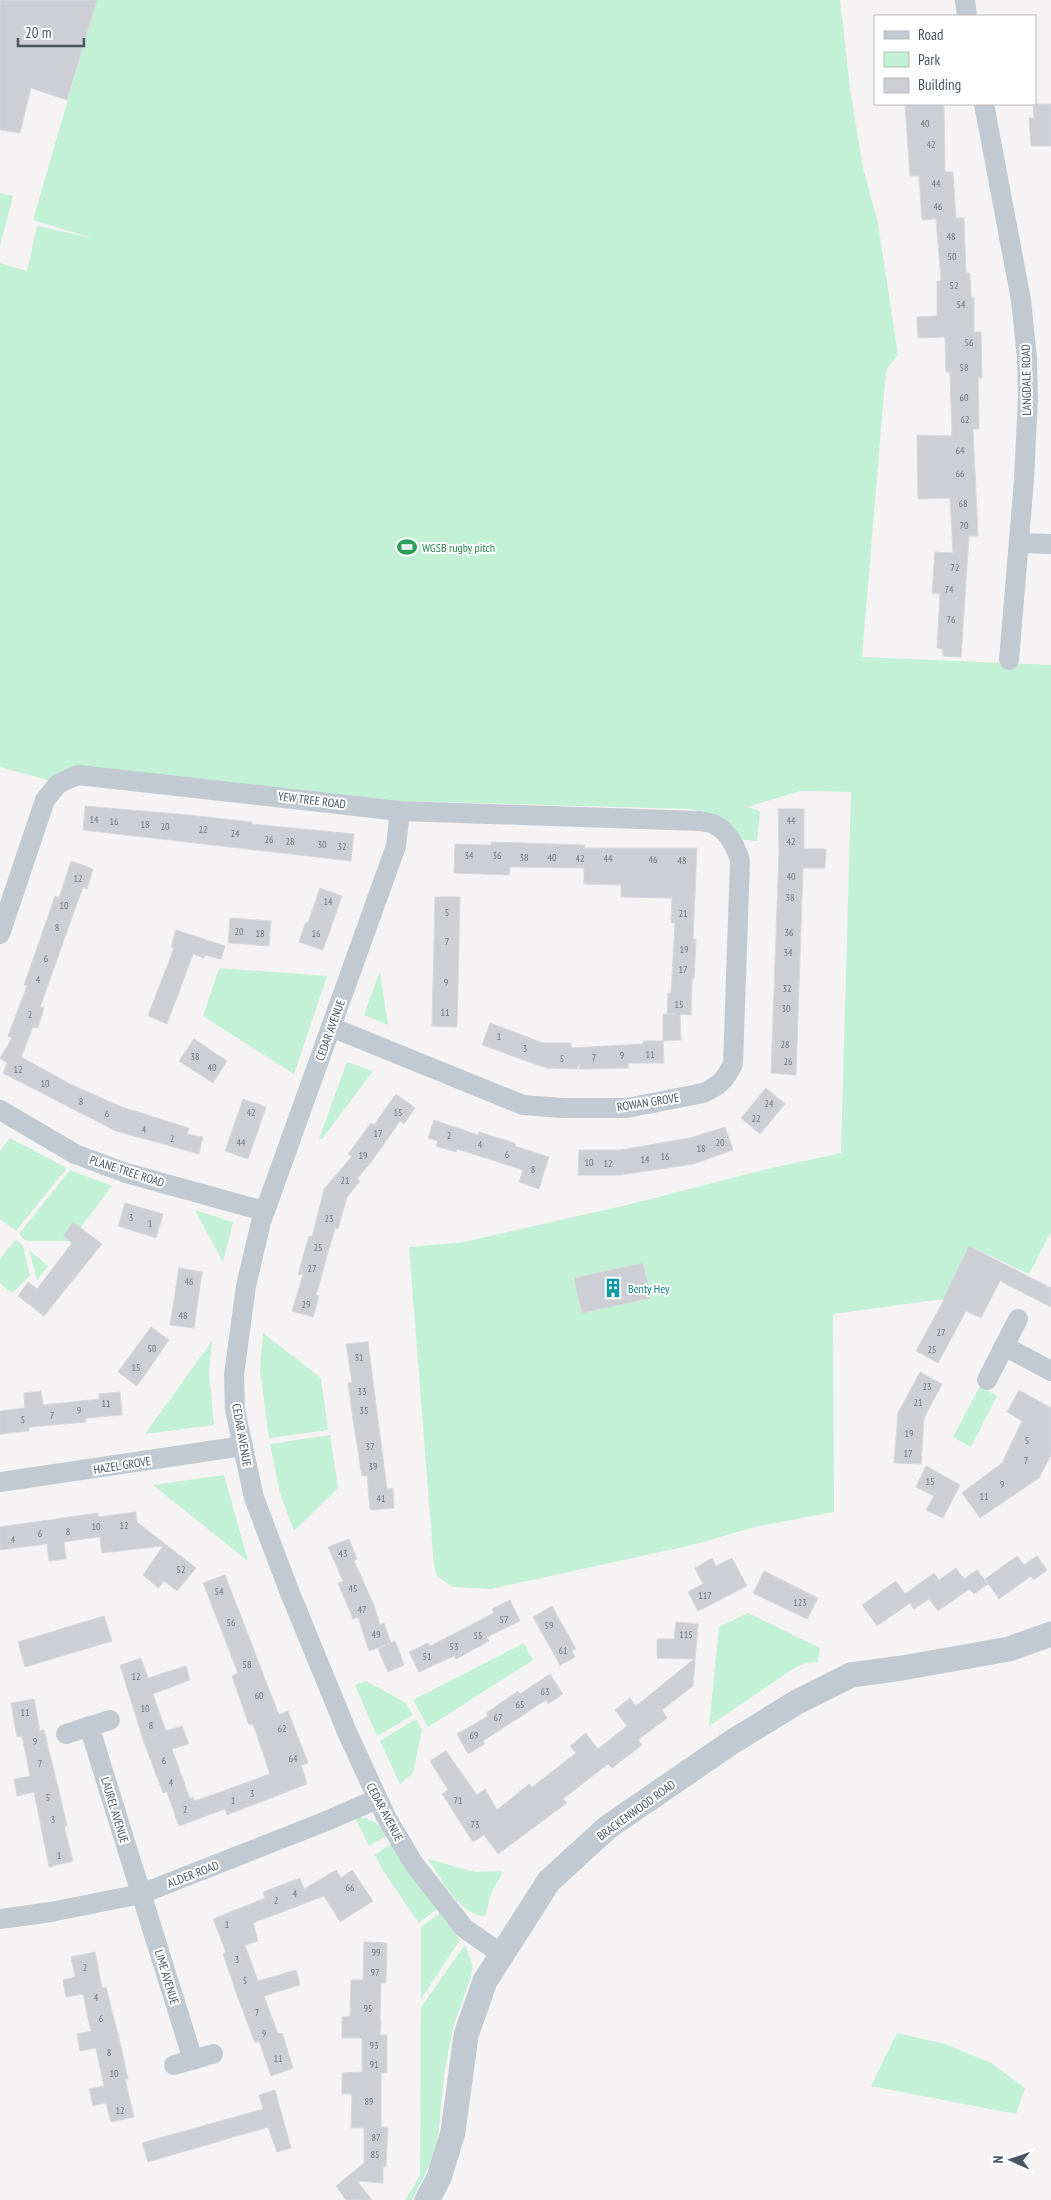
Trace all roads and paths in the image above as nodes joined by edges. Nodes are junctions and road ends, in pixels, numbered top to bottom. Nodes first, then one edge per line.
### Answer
1 (964, 0) edge
2 (967, 15) edge
3 (984, 105) edge
4 (1019, 543) junction
5 (1051, 544) edge
6 (1009, 660) dead end
7 (400, 811) junction
8 (726, 834) joint
9 (0, 934) edge
10 (331, 1027) junction
11 (0, 1110) edge
12 (264, 1211) junction
13 (1018, 1319) dead end
14 (1004, 1346) junction
15 (1051, 1371) edge
16 (987, 1380) dead end
17 (243, 1446) junction
18 (0, 1482) edge
19 (1051, 1634) edge
20 (110, 1720) dead end
21 (89, 1726) junction
22 (66, 1734) dead end
23 (377, 1800) junction
24 (142, 1894) junction
25 (0, 1919) edge
26 (501, 1954) junction
27 (213, 2054) dead end
28 (427, 2200) edge

1 - 2 street
3 - 4 street, LANGDALE ROAD
4 - 5 street
4 - 6 street, LANGDALE ROAD
7 - 8 street, YEW TREE ROAD
7 - 9 street, YEW TREE ROAD
7 - 10 street, CEDAR AVENUE
8 - 10 street, ROWAN GROVE
10 - 12 street, CEDAR AVENUE
11 - 12 street, PLANE TREE ROAD
12 - 17 street, CEDAR AVENUE
13 - 14 street
14 - 15 street
14 - 16 street
17 - 18 street, HAZEL GROVE
17 - 23 street, CEDAR AVENUE
19 - 26 street, BRACKENWOOD ROAD
20 - 21 street
21 - 22 street
21 - 24 street, LAUREL AVENUE
23 - 24 street, ALDER ROAD
23 - 26 street, CEDAR AVENUE
24 - 25 street, ALDER ROAD
24 - 27 street, LIME AVENUE
26 - 28 street, BRACKENWOOD ROAD

